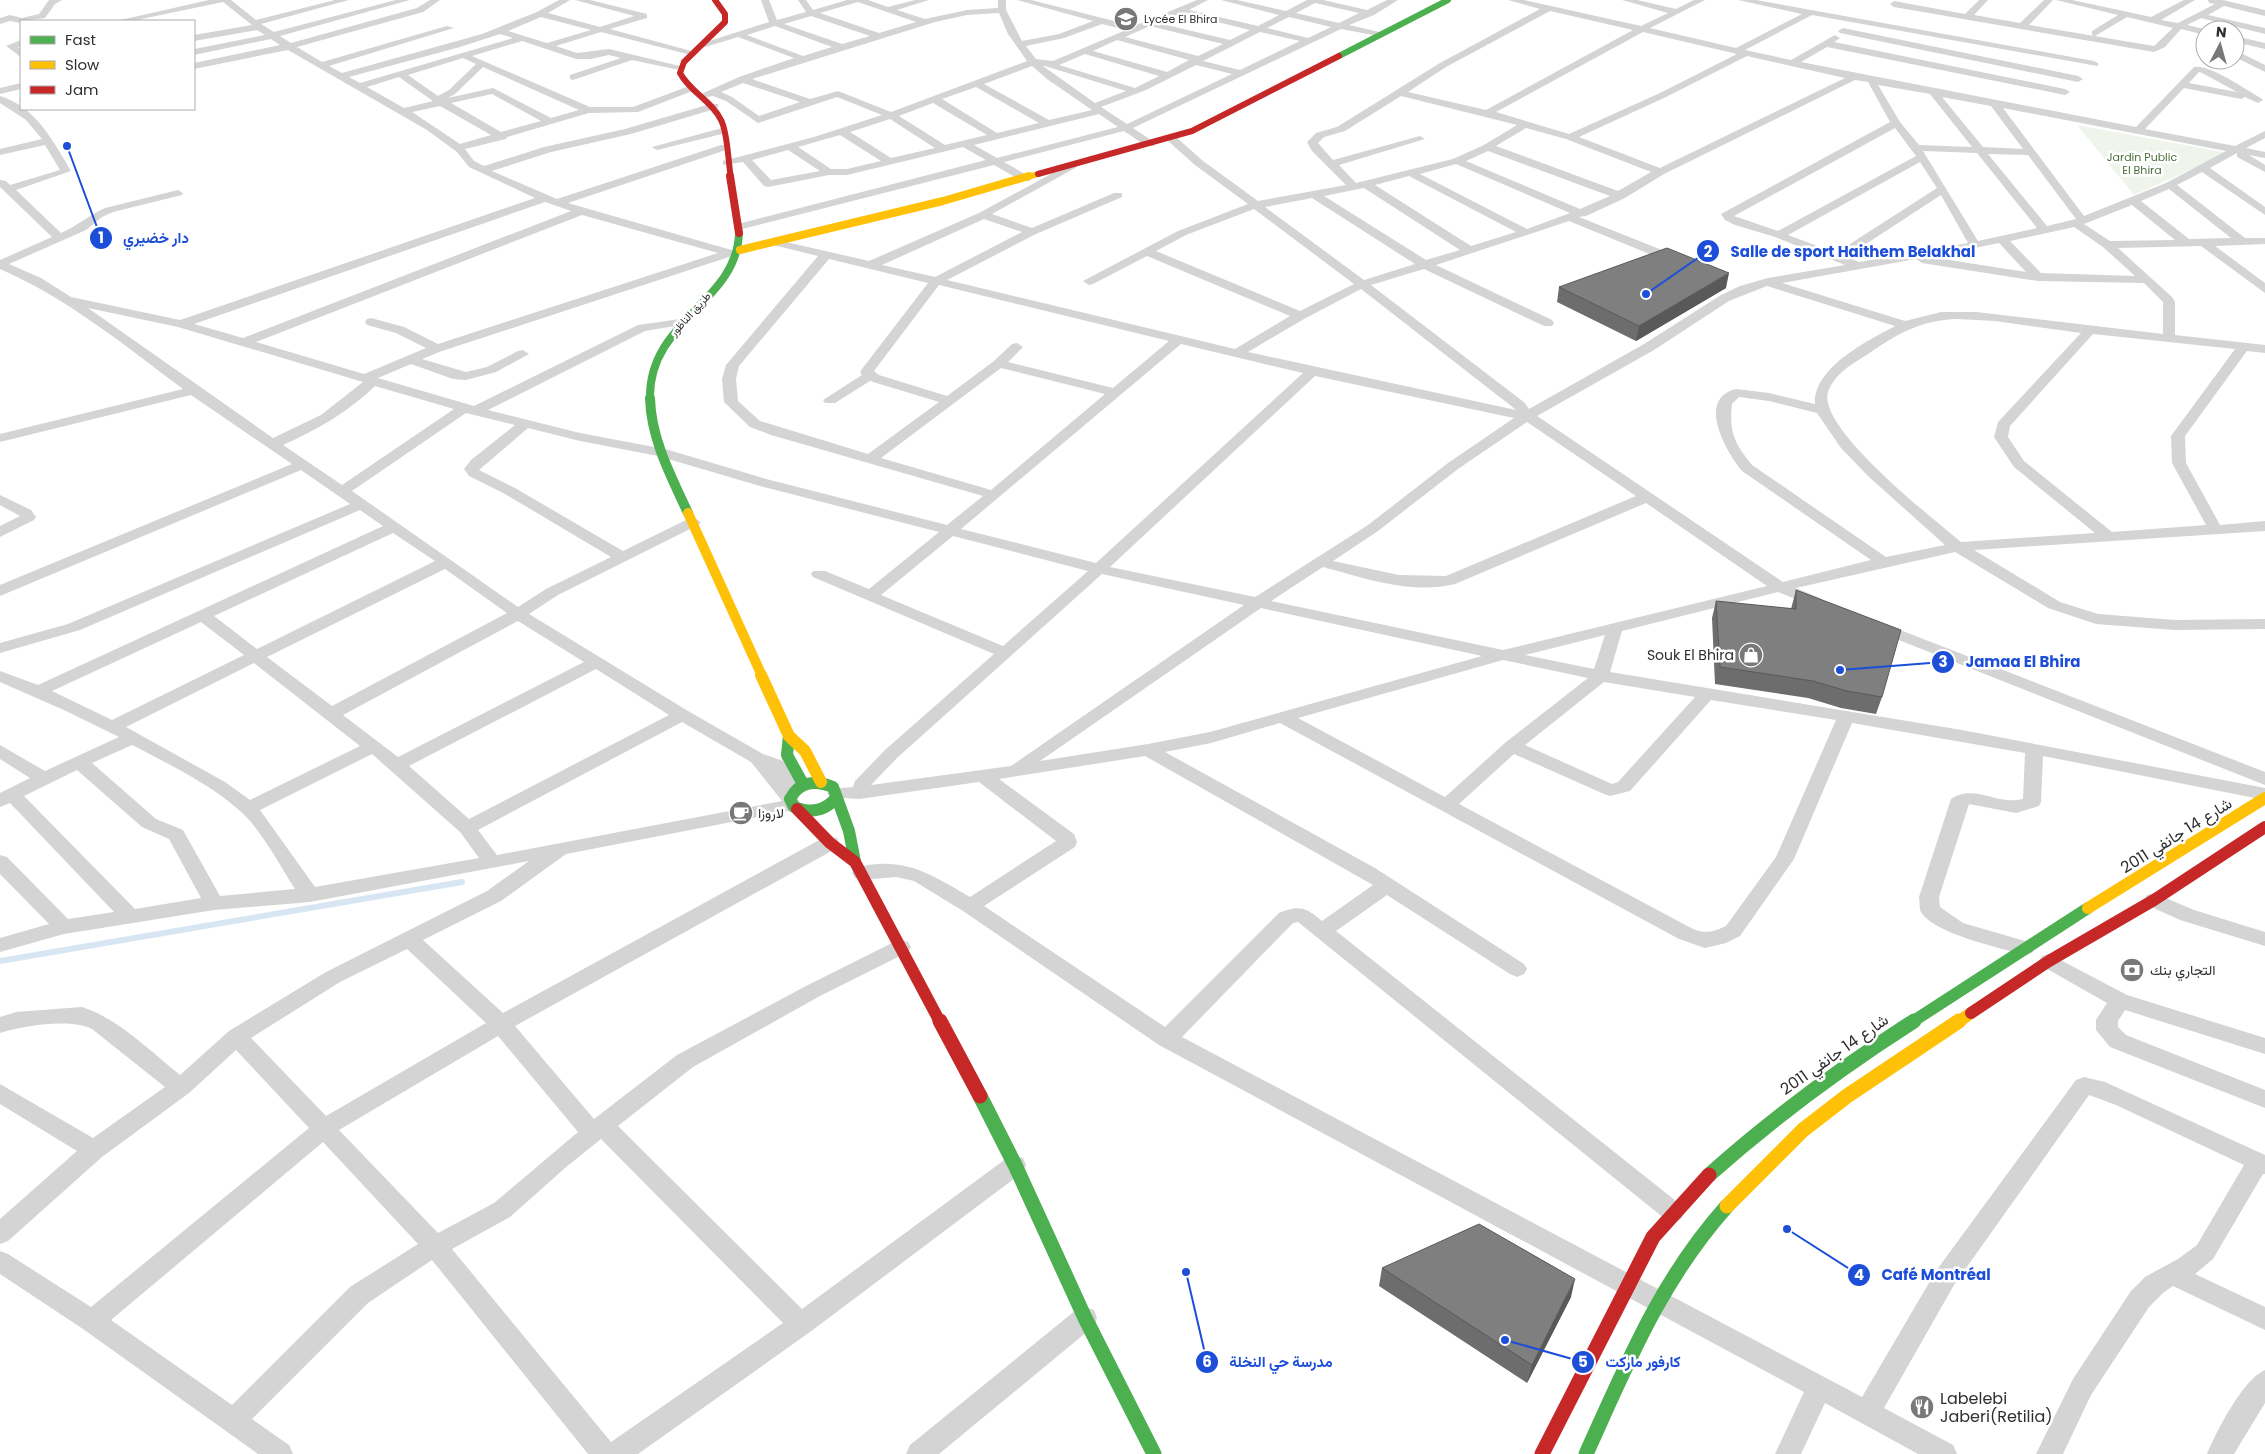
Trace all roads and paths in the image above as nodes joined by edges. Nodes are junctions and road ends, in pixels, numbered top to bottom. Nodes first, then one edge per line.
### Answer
1 (58, 0) edge
2 (222, 0) edge
3 (313, 0) edge
4 (345, 0) edge
5 (406, 0) edge
6 (436, 0) edge
7 (566, 0) edge
8 (579, 0) edge
9 (715, 0) edge
10 (765, 0) edge
11 (802, 0) edge
12 (856, 0) edge
13 (860, 0) edge
14 (925, 0) edge
15 (1021, 0) edge
16 (1204, 0) edge
17 (1225, 0) edge
18 (1313, 0) edge
19 (1394, 0) edge
20 (1448, 0) edge
21 (1512, 0) edge
22 (1626, 0) edge
23 (1701, 0) edge
24 (1742, 0) edge
25 (1808, 0) edge
26 (1984, 0) edge
27 (2049, 0) edge
28 (2060, 0) edge
29 (2191, 0) edge
30 (2209, 0) edge
31 (1897, 2) edge
32 (229, 3) edge
33 (1031, 3) junction
34 (2224, 3) junction
35 (1055, 4) edge
36 (2120, 4) dead end
37 (1002, 5) edge
38 (890, 9) junction
39 (1547, 9) junction
40 (1790, 9) junction
41 (1179, 10) junction
42 (2108, 10) junction
43 (1677, 12) junction
44 (1885, 12) dead end
45 (810, 13) junction
46 (1371, 13) junction
47 (1810, 13) junction
48 (2265, 13) edge
49 (542, 14) junction
50 (1287, 14) junction
51 (2126, 14) junction
52 (1967, 16) junction
53 (2202, 16) junction
54 (20, 20) edge
55 (26, 20) edge
56 (125, 20) edge
57 (160, 20) edge
58 (1857, 20) junction
59 (2153, 20) junction
60 (0, 21) edge
61 (1101, 21) junction
62 (253, 22) junction
63 (925, 22) junction
64 (2265, 22) edge
65 (774, 23) junction
66 (1148, 23) junction
67 (2024, 25) junction
68 (1343, 26) junction
69 (2179, 26) junction
70 (390, 28) dead end
71 (450, 28) dead end
72 (2189, 28) junction
73 (2253, 28) junction
74 (1134, 29) junction
75 (1259, 29) junction
76 (602, 30) junction
77 (1640, 30) junction
78 (2195, 30) edge
79 (2265, 30) edge
80 (501, 31) junction
81 (1843, 31) junction
82 (2195, 31) edge
83 (2095, 33) dead end
84 (737, 34) junction
85 (1381, 35) junction
86 (271, 36) junction
87 (880, 36) junction
88 (1944, 36) junction
89 (4, 37) dead end
90 (1115, 37) junction
91 (195, 38) edge
92 (522, 38) junction
93 (1310, 41) junction
94 (2114, 41) junction
95 (2245, 41) edge
96 (1231, 43) junction
97 (705, 44) junction
98 (1020, 44) junction
99 (1828, 44) junction
100 (12, 45) edge
101 (393, 45) junction
102 (220, 46) junction
103 (548, 46) junction
104 (2265, 46) edge
105 (287, 47) junction
106 (842, 47) junction
107 (1930, 49) junction
108 (1083, 51) junction
109 (195, 52) edge
110 (1740, 52) junction
111 (300, 53) junction
112 (420, 54) junction
113 (692, 54) junction
114 (465, 56) junction
115 (2100, 57) junction
116 (232, 58) junction
117 (629, 58) junction
118 (2245, 58) edge
119 (804, 59) junction
120 (1195, 60) junction
121 (1033, 62) junction
122 (1916, 62) junction
123 (1793, 63) junction
124 (481, 64) junction
125 (322, 65) junction
126 (1049, 65) junction
127 (195, 66) edge
128 (681, 69) junction
129 (2265, 69) edge
130 (1242, 73) junction
131 (402, 75) junction
132 (1167, 75) junction
133 (342, 76) junction
134 (1854, 77) junction
135 (573, 78) dead end
136 (742, 79) junction
137 (2078, 79) junction
138 (1871, 80) junction
139 (976, 82) junction
140 (1887, 83) junction
141 (2182, 85) junction
142 (20, 86) edge
143 (360, 86) junction
144 (1975, 87) junction
145 (692, 88) junction
146 (1133, 90) junction
147 (0, 92) edge
148 (1933, 92) junction
149 (708, 94) junction
150 (1401, 94) junction
151 (0, 98) edge
152 (934, 99) junction
153 (438, 100) junction
154 (2262, 100) edge
155 (810, 102) junction
156 (2055, 103) junction
157 (1995, 104) junction
158 (17, 105) edge
159 (714, 106) junction
160 (1098, 108) junction
161 (0, 109) edge
162 (22, 110) edge
163 (588, 110) junction
164 (403, 111) junction
165 (1487, 113) junction
166 (891, 115) junction
167 (549, 121) junction
168 (1047, 123) junction
169 (1896, 123) junction
170 (1525, 124) junction
171 (1126, 128) junction
172 (722, 130) junction
173 (841, 131) junction
174 (2138, 131) junction
175 (2265, 134) edge
176 (502, 136) junction
177 (995, 136) junction
178 (1570, 137) junction
179 (1171, 138) junction
180 (1420, 139) dead end
181 (46, 141) junction
182 (965, 144) junction
183 (1150, 144) junction
184 (790, 146) junction
185 (657, 147) dead end
186 (1488, 147) junction
187 (458, 148) junction
188 (724, 148) junction
189 (944, 149) junction
190 (1978, 149) junction
191 (2236, 151) junction
192 (0, 152) edge
193 (2032, 152) junction
194 (1919, 153) junction
195 (2265, 155) edge
196 (745, 158) junction
197 (1457, 161) junction
198 (890, 162) junction
199 (727, 163) junction
200 (996, 163) junction
201 (1332, 164) junction
202 (1073, 165) junction
203 (2203, 168) junction
204 (2265, 169) edge
205 (483, 170) junction
206 (829, 172) junction
207 (1660, 172) junction
208 (1411, 173) junction
209 (1026, 179) junction
210 (1366, 184) junction
211 (4, 185) edge
212 (2170, 185) junction
213 (1354, 188) junction
214 (1943, 189) junction
215 (178, 193) dead end
216 (1118, 195) dead end
217 (1315, 195) junction
218 (1621, 196) junction
219 (546, 198) junction
220 (2134, 201) junction
221 (559, 202) junction
222 (1257, 205) junction
223 (582, 212) junction
224 (2265, 212) edge
225 (983, 215) junction
226 (1577, 216) junction
227 (2079, 221) junction
228 (738, 227) junction
229 (2044, 230) junction
230 (1032, 232) junction
231 (1526, 233) junction
232 (1779, 235) junction
233 (60, 238) junction
234 (2002, 239) junction
235 (2242, 241) junction
236 (2265, 241) edge
237 (773, 242) junction
238 (2185, 242) junction
239 (2202, 242) junction
240 (1975, 245) junction
241 (2107, 245) junction
242 (1146, 251) junction
243 (1470, 251) junction
244 (735, 252) junction
245 (825, 256) junction
246 (1907, 257) junction
247 (1837, 258) junction
248 (1424, 264) junction
249 (0, 265) edge
250 (869, 266) junction
251 (1690, 266) edge
252 (1856, 266) junction
253 (2038, 277) junction
254 (2148, 280) junction
255 (936, 281) junction
256 (1088, 281) dead end
257 (1726, 281) edge
258 (1768, 282) junction
259 (1362, 284) junction
260 (1744, 289) junction
261 (2265, 289) edge
262 (67, 300) junction
263 (115, 310) junction
264 (1300, 316) junction
265 (95, 318) junction
266 (683, 321) junction
267 (371, 322) dead end
268 (181, 324) junction
269 (1548, 324) dead end
270 (1908, 326) junction
271 (2090, 330) junction
272 (2169, 338) junction
273 (1179, 339) junction
274 (245, 342) junction
275 (1017, 346) dead end
276 (2244, 346) junction
277 (437, 348) junction
278 (2265, 349) edge
279 (1239, 352) junction
280 (523, 354) dead end
281 (409, 358) junction
282 (999, 364) junction
283 (1312, 371) junction
284 (869, 376) junction
285 (369, 379) junction
286 (193, 390) junction
287 (1117, 393) junction
288 (830, 400) dead end
289 (948, 401) junction
290 (470, 410) junction
291 (1822, 410) junction
292 (1527, 416) junction
293 (525, 424) junction
294 (0, 438) edge
295 (272, 444) junction
296 (660, 452) junction
297 (871, 459) junction
298 (303, 464) junction
299 (342, 491) junction
300 (994, 495) junction
301 (1647, 497) junction
302 (0, 499) edge
303 (362, 504) junction
304 (693, 522) junction
305 (392, 526) junction
306 (2265, 526) edge
307 (2216, 530) junction
308 (0, 532) edge
309 (949, 532) junction
310 (2109, 537) junction
311 (1957, 547) junction
312 (621, 556) junction
313 (446, 562) junction
314 (1321, 562) junction
315 (1883, 562) junction
316 (1100, 569) junction
317 (819, 574) dead end
318 (1781, 588) junction
319 (0, 591) edge
320 (870, 596) junction
321 (1258, 602) junction
322 (1827, 606) edge
323 (518, 614) junction
324 (203, 616) junction
325 (1863, 621) edge
326 (2265, 624) edge
327 (1615, 628) junction
328 (0, 648) edge
329 (1004, 652) junction
330 (254, 655) junction
331 (1500, 656) junction
332 (595, 663) junction
333 (0, 676) edge
334 (1600, 676) junction
335 (39, 691) junction
336 (1708, 693) junction
337 (331, 714) junction
338 (682, 715) junction
339 (1846, 717) junction
340 (1284, 718) junction
341 (112, 727) junction
342 (789, 736) junction
343 (134, 737) junction
344 (1512, 746) junction
345 (372, 747) junction
346 (2034, 749) junction
347 (1148, 750) junction
348 (0, 751) edge
349 (80, 762) junction
350 (397, 765) junction
351 (1016, 769) junction
352 (980, 775) junction
353 (44, 778) junction
354 (2265, 779) edge
355 (937, 783) junction
356 (862, 785) junction
357 (831, 789) junction
358 (2265, 794) edge
359 (796, 796) junction
360 (6, 798) edge
361 (2265, 798) edge
362 (1448, 805) junction
363 (248, 808) junction
364 (2265, 827) edge
365 (467, 828) junction
366 (830, 843) junction
367 (559, 850) junction
368 (0, 862) edge
369 (492, 862) junction
370 (859, 867) junction
371 (1388, 885) junction
372 (310, 895) junction
373 (2154, 900) junction
374 (214, 903) junction
375 (970, 906) junction
376 (130, 916) junction
377 (64, 927) junction
378 (1322, 930) junction
379 (410, 940) junction
380 (2265, 940) edge
381 (0, 945) edge
382 (901, 947) junction
383 (2026, 948) junction
384 (2049, 961) junction
385 (1517, 969) dead end
386 (2120, 1001) junction
387 (501, 1024) junction
388 (0, 1025) edge
389 (237, 1037) junction
390 (1167, 1039) junction
391 (2265, 1046) edge
392 (181, 1087) junction
393 (0, 1093) edge
394 (2265, 1099) edge
395 (323, 1129) junction
396 (597, 1129) junction
397 (94, 1150) junction
398 (2262, 1164) edge
399 (1016, 1165) junction
400 (1674, 1212) junction
401 (0, 1234) edge
402 (436, 1247) junction
403 (0, 1261) edge
404 (2172, 1274) junction
405 (1628, 1284) junction
406 (1657, 1299) junction
407 (1085, 1318) junction
408 (2265, 1319) edge
409 (92, 1321) junction
410 (801, 1324) junction
411 (2265, 1382) edge
412 (1819, 1387) junction
413 (1867, 1413) junction
414 (233, 1421) junction
415 (280, 1454) edge
416 (604, 1454) edge
417 (616, 1454) edge
418 (918, 1454) edge
419 (1154, 1454) edge
420 (1542, 1454) edge
421 (1586, 1454) edge
422 (1788, 1454) edge
423 (1944, 1454) edge
424 (2049, 1454) edge
425 (2220, 1454) edge

1 - 55 street
2 - 56 street
3 - 62 street
4 - 62 street
5 - 86 street
6 - 105 street
7 - 49 street
8 - 76 street
9 - 97 street
10 - 65 street
11 - 45 street
12 - 45 street
13 - 38 street
14 - 38 street
15 - 33 street
16 - 41 street
17 - 50 street
18 - 46 street
18 - 50 street
19 - 46 street
20 - 85 street
21 - 39 street
22 - 43 street
23 - 43 street
24 - 40 street
25 - 40 street
26 - 52 street
27 - 67 street
28 - 42 street
29 - 59 street
30 - 34 street
31 - 44 street
31 - 52 street
32 - 57 street
32 - 62 street
33 - 35 street
33 - 37 street
34 - 48 street
34 - 53 street
35 - 61 street
36 - 42 street
37 - 63 street
37 - 98 street
38 - 63 street
39 - 77 street
39 - 150 street
40 - 47 street
41 - 66 street
41 - 75 street
42 - 51 street
43 - 77 street
45 - 65 street
45 - 87 street
46 - 68 street
47 - 58 street
47 - 110 street
49 - 76 street
49 - 80 street
50 - 68 street
50 - 75 street
51 - 59 street
51 - 83 street
52 - 67 street
53 - 69 street
53 - 73 street
54 - 60 street
58 - 81 street
58 - 88 street
59 - 69 street
61 - 74 street
61 - 98 street
62 - 86 street
62 - 91 street
63 - 87 street
64 - 73 street
65 - 84 street
65 - 106 street
66 - 74 street
66 - 96 street
67 - 94 street
68 - 85 street
68 - 93 street
69 - 72 street
69 - 94 street
70 - 111 street
71 - 101 street
72 - 78 street
72 - 82 street
73 - 79 street
74 - 90 street
75 - 93 street
75 - 96 street
76 - 103 street
76 - 113 street
77 - 110 street
77 - 165 street
80 - 92 street
80 - 112 street
81 - 99 street
81 - 107 street
84 - 97 street
84 - 119 street
85 - 179 street
86 - 102 street
86 - 105 street
87 - 106 street
88 - 107 street
88 - 115 street
89 - 100 street
90 - 108 street
90 - 120 street
92 - 103 street
92 - 114 street
93 - 130 street
94 - 115 street
95 - 104 street
96 - 120 street
97 - 113 street
98 - 121 street
99 - 122 street
99 - 123 street
101 - 112 street
101 - 125 street
102 - 109 street
102 - 116 street
103 - 117 street
105 - 111 street
105 - 116 street
106 - 119 street
107 - 122 street
107 - 137 street
108 - 126 street
108 - 132 street
110 - 123 street
110 - 178 street
111 - 125 street
112 - 133 street
113 - 128 street
114 - 124 street
114 - 131 street
115 - 137 street
116 - 127 street
117 - 128 street
117 - 135 street
118 - 129 street
119 - 136 street
120 - 130 street
120 - 132 street
121 - 126 street
121 - 139 street
121 - 160 street
122 - 140 street
122 - 144 street
123 - 134 street
124 - 153 street
124 - 163 street
125 - 133 street
126 - 146 street
128 - 145 street
130 - 171 street
131 - 143 street
131 - 153 street
132 - 146 street
133 - 143 street
134 - 138 street
134 - 207 street
136 - 149 street
136 - 155 street
137 - 156 street
138 - 140 street
138 - 169 street
139 - 152 street
139 - 168 street
140 - 148 street
141 - 154 street
141 - 154 street
141 - 174 street
142 - 147 street
143 - 164 street
144 - 148 street
144 - 156 street
144 - 157 street
145 - 149 street
145 - 163 street
146 - 160 street
148 - 190 street
149 - 155 street
149 - 159 street
150 - 165 street
150 - 201 street
151 - 158 street
152 - 166 street
152 - 177 street
153 - 164 street
153 - 167 street
153 - 176 street
155 - 166 street
156 - 157 street
156 - 174 street
157 - 193 street
158 - 161 street
159 - 172 street
159 - 205 street
160 - 168 street
160 - 171 street
162 - 181 street
163 - 167 street
164 - 187 street
165 - 170 street
166 - 173 street
166 - 189 street
167 - 176 street
168 - 177 street
169 - 194 street
169 - 232 street
170 - 178 street
170 - 186 street
171 - 183 street
171 - 200 street
172 - 185 street
172 - 188 street
173 - 184 street
173 - 198 street
174 - 191 street
175 - 191 street
176 - 187 street
177 - 182 street
178 - 207 street
179 - 183 street
179 - 222 street
180 - 201 street
181 - 192 street
181 - 211 street
182 - 189 street
182 - 200 street
183 - 202 street
184 - 196 street
184 - 206 street
186 - 197 street
186 - 218 street
187 - 205 street
188 - 199 street
188 - 221 street
189 - 198 street
190 - 193 street
190 - 194 street
190 - 229 street
191 - 195 street
191 - 203 street
191 - 204 street
193 - 227 street
194 - 214 street
194 - 232 street
196 - 199 street
196 - 206 street
197 - 208 street
197 - 226 street
198 - 206 street
199 - 228 street
200 - 209 street
200 - 228 street
201 - 213 street
202 - 209 street
202 - 225 street
203 - 212 street
203 - 224 street
205 - 219 street
207 - 218 street
208 - 210 street
208 - 231 street
209 - 237 street
210 - 213 street
210 - 243 street
211 - 233 street
212 - 220 street
212 - 235 street
213 - 217 street
214 - 240 street
214 - 247 street
215 - 233 street
216 - 230 street
217 - 222 street
217 - 248 street
218 - 226 street
219 - 221 street
219 - 268 street
220 - 227 street
220 - 238 street
221 - 223 street
222 - 242 street
222 - 259 street
223 - 244 street
223 - 274 street
225 - 230 street
225 - 250 street
226 - 231 street
226 - 251 street
227 - 229 street
227 - 241 street
228 - 244 street
229 - 234 street
230 - 255 street
231 - 243 street
232 - 247 street
233 - 249 street
234 - 240 street
234 - 253 street
235 - 236 street
235 - 239 street
237 - 244 street
237 - 245 street
238 - 239 street
238 - 241 street
239 - 261 street
240 - 246 street
241 - 254 street
242 - 256 street
242 - 264 street
243 - 248 street
244 - 266 street, طريق الناظور
244 - 277 street
245 - 250 street
245 - 297 street
246 - 252 street
246 - 253 street
247 - 252 street
248 - 259 street
248 - 269 street
249 - 262 street
250 - 255 street
252 - 258 street
253 - 254 street
254 - 272 street
255 - 273 street
255 - 284 street
257 - 260 street
258 - 260 street
258 - 270 street
259 - 264 street
259 - 292 street
260 - 292 street
262 - 263 street
262 - 265 street
263 - 265 street
263 - 268 street
264 - 279 street
265 - 286 street
266 - 290 street
266 - 296 street, طريق الناظور
267 - 277 street
268 - 274 street
270 - 271 street
270 - 291 street
271 - 272 street
271 - 310 street
272 - 276 street
273 - 279 street
273 - 287 street
274 - 285 street
275 - 282 street
276 - 278 street
276 - 307 street
277 - 281 street
279 - 283 street
280 - 281 street
281 - 285 street
282 - 287 street
282 - 289 street
283 - 292 street
283 - 316 street
284 - 288 street
284 - 289 street
285 - 290 street
285 - 295 street
286 - 294 street
286 - 295 street
287 - 300 street
289 - 297 street
290 - 293 street
290 - 299 street
291 - 311 street
291 - 315 street
292 - 301 street
292 - 314 street
293 - 296 street
293 - 312 street
295 - 298 street
296 - 304 street, طريق الناظور
296 - 309 street
297 - 300 street
298 - 299 street
298 - 319 street
299 - 303 street
300 - 309 street
301 - 314 street
301 - 318 street
302 - 308 street
303 - 305 street
303 - 328 street
304 - 312 street
304 - 342 street, طريق الناظور
305 - 313 street
305 - 324 street
306 - 307 street
307 - 310 street
309 - 316 street
309 - 320 street
310 - 311 street
311 - 315 street
311 - 326 street
312 - 323 street
313 - 323 street
313 - 330 street
314 - 321 street
315 - 318 street
316 - 321 street
316 - 329 street
317 - 320 street
318 - 322 street
318 - 327 street
320 - 329 street
321 - 331 street
321 - 351 street
323 - 332 street
323 - 337 street
324 - 330 street
324 - 335 street
325 - 354 street
327 - 331 street
327 - 334 street
329 - 356 street
330 - 337 street
330 - 341 street
331 - 334 street
331 - 340 street
332 - 338 street
332 - 350 street
333 - 335 street
334 - 336 street
334 - 344 street
335 - 341 street
336 - 339 street
336 - 344 street
337 - 345 street
338 - 359 street
338 - 365 street
339 - 346 street
339 - 362 street
340 - 347 street
340 - 362 street
341 - 343 street
342 - 357 street, طريق الناظور
342 - 359 street, طريق الناظور
343 - 349 street
343 - 363 street
344 - 362 street
345 - 350 street
345 - 363 street
346 - 358 street
346 - 383 street
347 - 351 street
347 - 371 street
348 - 353 street
349 - 353 street
349 - 374 street
350 - 365 street
351 - 352 street
352 - 355 street
352 - 375 street
353 - 360 street
355 - 356 street
355 - 357 street
356 - 357 street
357 - 359 street
357 - 359 street
357 - 370 street, طريق الناظور
359 - 366 street, طريق الناظور
359 - 367 street
360 - 376 street
361 - 383 street, شارع 14 جانفي 2011
363 - 372 street
364 - 373 street
365 - 369 street
366 - 370 street, طريق الناظور
366 - 387 street
367 - 369 street
367 - 379 street
368 - 377 street
369 - 372 street
370 - 375 street
370 - 382 street
371 - 378 street
371 - 385 street
372 - 374 street
373 - 380 street
373 - 384 street
374 - 376 street
375 - 390 street
376 - 377 street
377 - 381 street
378 - 390 street
378 - 400 street
379 - 387 street
379 - 389 street
382 - 396 street
382 - 399 street
383 - 400 street, شارع 14 جانفي 2011
384 - 386 street
384 - 406 street
386 - 391 street
386 - 394 street
387 - 395 street
387 - 396 street
388 - 392 street
389 - 392 street
389 - 395 street
390 - 405 street
392 - 397 street
393 - 397 street
395 - 402 street
395 - 409 street
396 - 402 street
396 - 410 street
397 - 401 street
398 - 404 street
398 - 413 street
399 - 407 street
399 - 410 street
400 - 405 street, شارع 14 جانفي 2011
402 - 414 street
402 - 416 street
403 - 409 street
404 - 408 street
404 - 424 street
405 - 406 street
405 - 420 street, شارع 14 جانفي 2011
406 - 412 street
406 - 421 street
407 - 418 street
407 - 419 street
409 - 414 street
410 - 417 street
411 - 425 street
412 - 413 street
412 - 422 street
413 - 423 street
414 - 415 street

